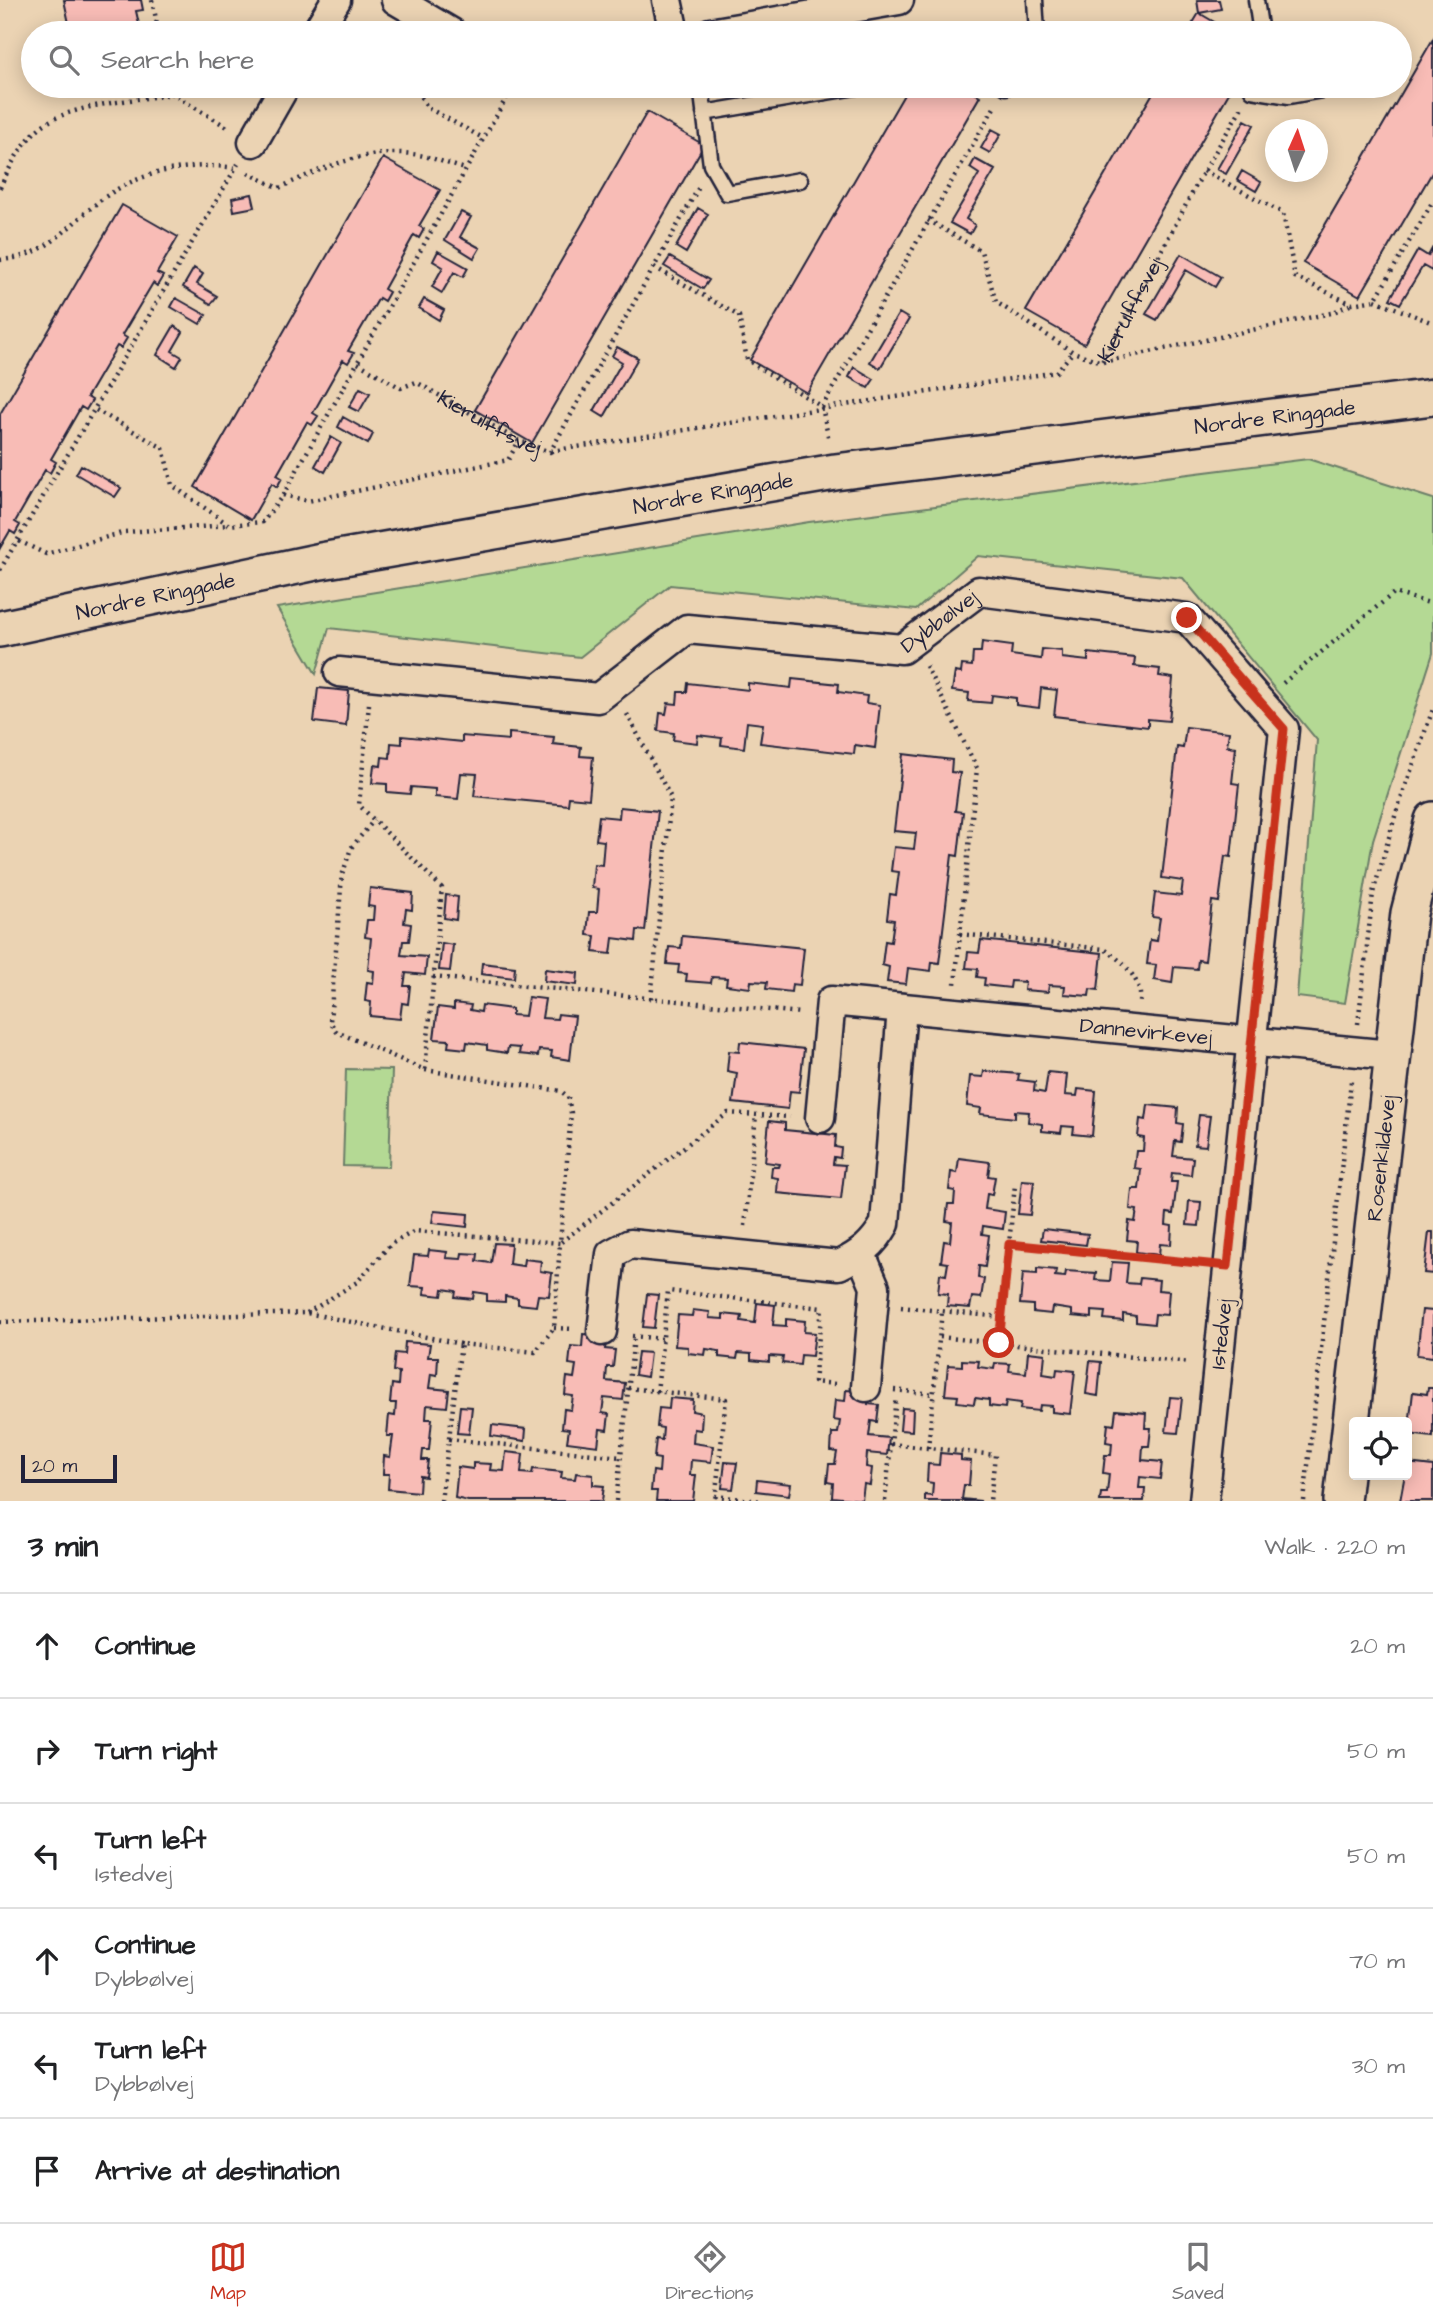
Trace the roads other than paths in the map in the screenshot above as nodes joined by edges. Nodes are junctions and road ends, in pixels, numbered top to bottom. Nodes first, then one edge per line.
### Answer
1 (336, 0) edge
2 (396, 0) edge
3 (667, 0) edge
4 (899, 0) edge
5 (1035, 0) edge
6 (1256, 0) edge
7 (323, 21) edge
8 (432, 21) edge
9 (671, 21) edge
10 (779, 21) edge
11 (1036, 21) edge
12 (1259, 21) edge
13 (278, 98) edge
14 (702, 98) edge
15 (795, 98) edge
16 (704, 113) junction
17 (253, 142) road end
18 (800, 180) dead end
19 (1433, 397) edge
20 (0, 629) edge
21 (339, 672) dead end
22 (1433, 820) edge
23 (902, 1008) junction
24 (1250, 1041) junction
25 (1391, 1055) junction
26 (820, 1118) dead end
27 (861, 1254) junction
28 (602, 1331) dead end
29 (866, 1387) road end
30 (1204, 1501) edge
31 (1342, 1501) edge

1 - 7 street
2 - 8 street
3 - 9 street
4 - 10 street
5 - 11 lane
6 - 12 lane
13 - 17 street
14 - 16 lane
15 - 16 lane
16 - 18 lane
19 - 20 street, Nordre Ringgade
21 - 24 street, Dybbølvej
22 - 25 street, Rosenkildevej
23 - 24 street, Dannevirkevej
23 - 26 street, Dannevirkevej
23 - 27 street
24 - 25 street, Dannevirkevej
24 - 30 street, Istedvej
25 - 31 street, Rosenkildevej
27 - 28 street
27 - 29 street

